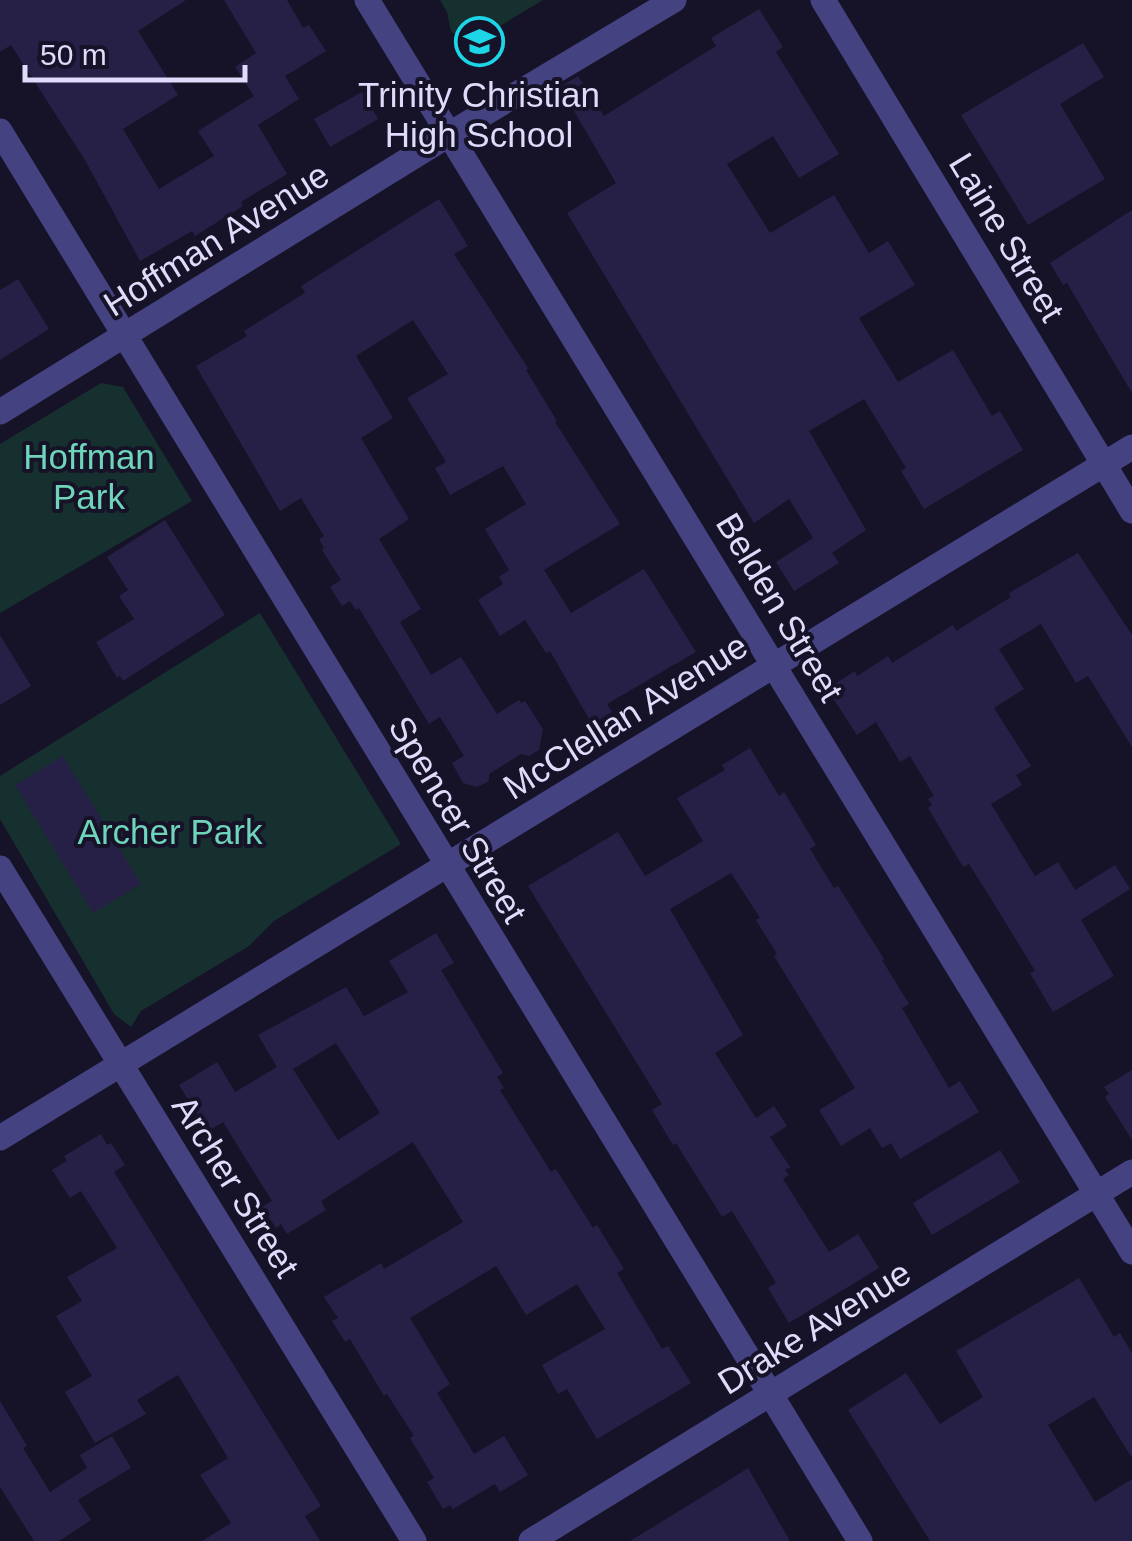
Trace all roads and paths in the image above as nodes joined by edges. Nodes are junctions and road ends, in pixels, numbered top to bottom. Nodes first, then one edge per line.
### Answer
1 (367, 0) edge
2 (674, 0) edge
3 (822, 0) edge
4 (0, 132) edge
5 (450, 134) junction
6 (125, 337) junction
7 (0, 412) edge
8 (1132, 446) edge
9 (1103, 464) junction
10 (1132, 511) edge
11 (774, 665) junction
12 (446, 867) junction
13 (0, 868) edge
14 (120, 1064) junction
15 (0, 1138) edge
16 (1132, 1172) edge
17 (1096, 1194) junction
18 (1132, 1252) edge
19 (772, 1395) junction
20 (414, 1541) edge
21 (531, 1541) edge
22 (860, 1541) edge

1 - 5 street, Belden Street
2 - 5 street, Hoffman Avenue
3 - 9 street, Laine Street
4 - 6 street, Spencer Street
5 - 6 street, Hoffman Avenue
5 - 11 street, Belden Street
6 - 7 street, Hoffman Avenue
6 - 12 street, Spencer Street
8 - 9 street, McClellan Avenue
9 - 10 street, Laine Street
9 - 11 street, McClellan Avenue
11 - 12 street, McClellan Avenue
11 - 17 street, Belden Street
12 - 14 street, McClellan Avenue
12 - 19 street, Spencer Street
13 - 14 street, Archer Street
14 - 15 street, McClellan Avenue
14 - 20 street, Archer Street
16 - 17 street, Drake Avenue
17 - 18 street, Belden Street
17 - 19 street, Drake Avenue
19 - 21 street, Drake Avenue
19 - 22 street, Spencer Street

